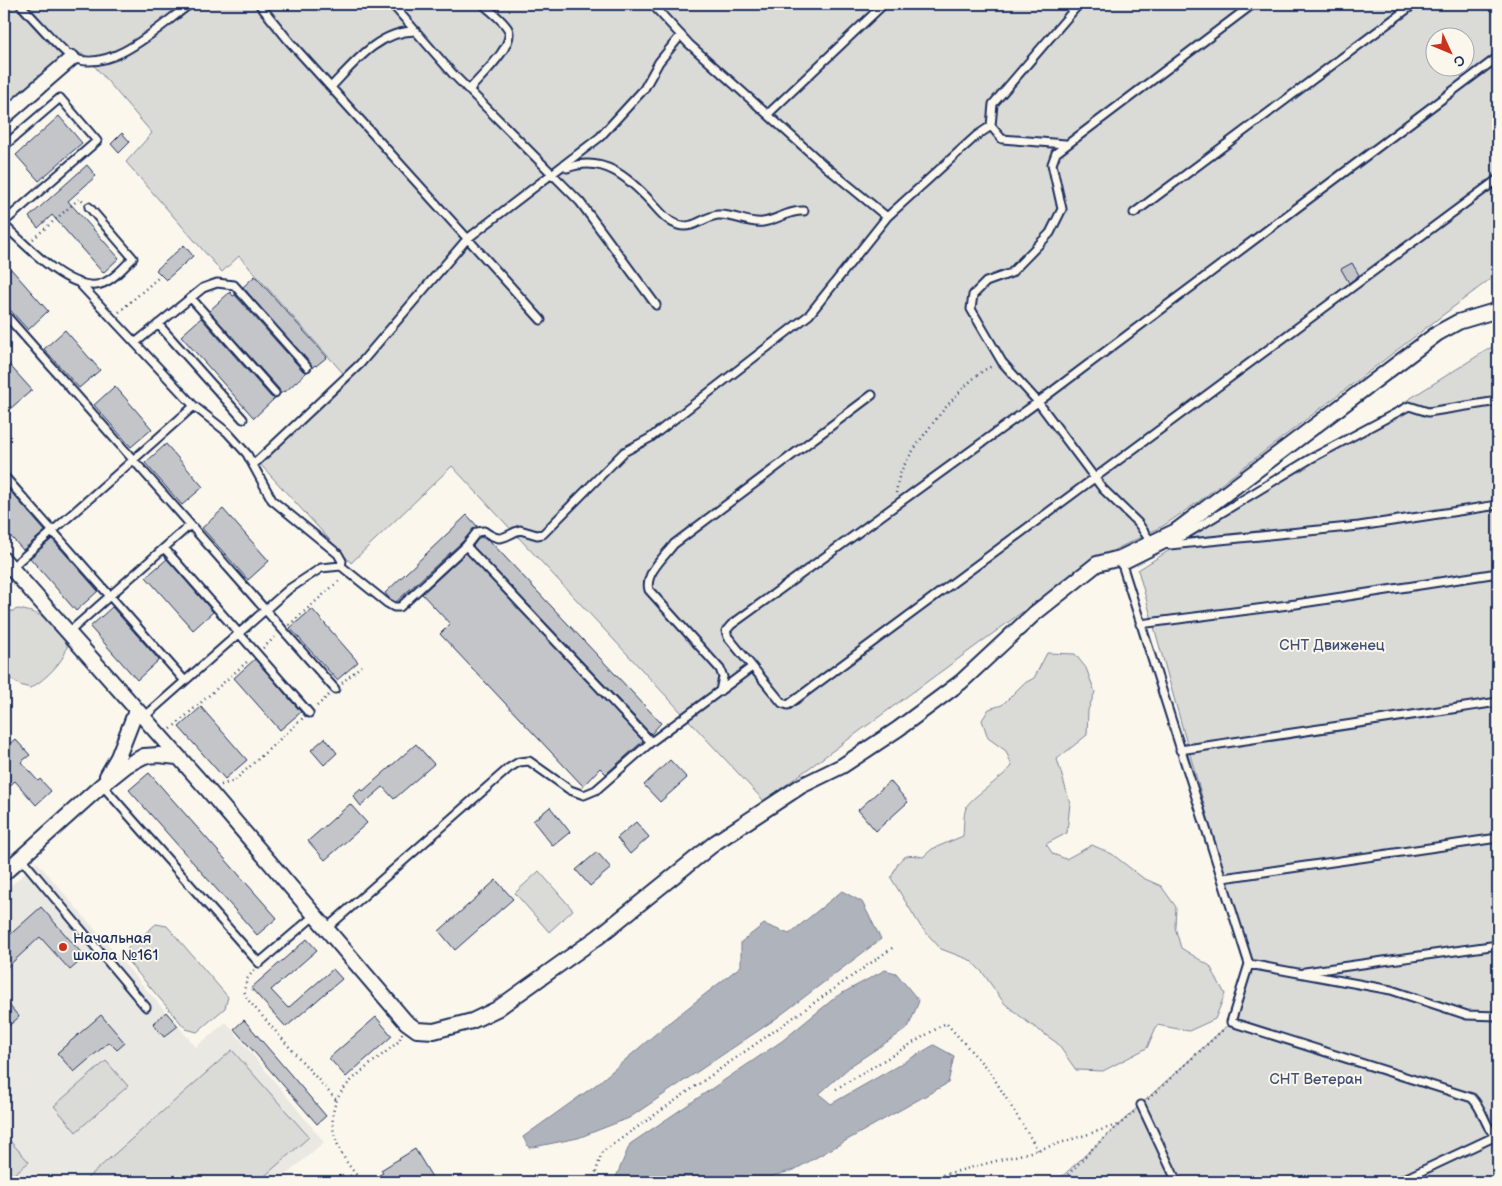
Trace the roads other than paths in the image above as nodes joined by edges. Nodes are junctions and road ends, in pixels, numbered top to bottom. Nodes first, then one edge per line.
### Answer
1 (20, 4) edge
2 (190, 4) edge
3 (259, 4) edge
4 (392, 4) edge
5 (483, 4) edge
6 (652, 4) edge
7 (884, 4) edge
8 (1079, 4) edge
9 (1253, 4) edge
10 (1414, 4) edge
11 (415, 31) junction
12 (681, 35) junction
13 (1498, 57) edge
14 (72, 58) junction
15 (331, 87) junction
16 (469, 90) junction
17 (769, 113) junction
18 (4, 117) edge
19 (991, 126) junction
20 (1066, 144) junction
21 (4, 146) edge
22 (557, 172) junction
23 (1498, 178) edge
24 (89, 207) road end
25 (804, 211) dead end
26 (1134, 214) dead end
27 (887, 217) junction
28 (4, 224) edge
29 (467, 240) junction
30 (80, 284) junction
31 (191, 298) junction
32 (656, 305) dead end
33 (1498, 310) edge
34 (4, 314) edge
35 (541, 320) dead end
36 (158, 324) junction
37 (135, 343) junction
38 (307, 367) dead end
39 (275, 393) dead end
40 (872, 395) dead end
41 (1498, 400) edge
42 (1038, 402) junction
43 (194, 406) junction
44 (243, 419) dead end
45 (133, 460) junction
46 (253, 465) junction
47 (4, 476) edge
48 (1095, 478) junction
49 (1498, 505) edge
50 (190, 525) junction
51 (53, 531) junction
52 (1158, 544) junction
53 (466, 546) junction
54 (164, 548) junction
55 (1121, 562) junction
56 (7, 564) edge
57 (341, 566) junction
58 (1498, 573) edge
59 (110, 596) junction
60 (265, 610) junction
61 (1140, 624) junction
62 (68, 633) junction
63 (239, 633) junction
64 (752, 667) junction
65 (185, 681) junction
66 (335, 689) road end
67 (719, 691) junction
68 (1498, 702) edge
69 (309, 713) road end
70 (139, 714) junction
71 (651, 742) junction
72 (1180, 750) junction
73 (177, 757) junction
74 (102, 785) junction
75 (1498, 838) edge
76 (21, 858) junction
77 (4, 873) edge
78 (1223, 878) junction
79 (315, 914) junction
80 (326, 928) junction
81 (1498, 945) edge
82 (1250, 964) junction
83 (1298, 973) junction
84 (146, 1007) dead end
85 (1498, 1016) edge
86 (1141, 1105) dead end
87 (1497, 1137) edge
88 (1177, 1182) edge
89 (1398, 1182) edge

1 - 14 lane
2 - 14 lane
3 - 15 lane
4 - 11 lane
5 - 16 lane
6 - 12 lane
7 - 17 lane
8 - 19 lane
9 - 20 lane
10 - 26 lane
11 - 15 lane
11 - 16 lane
12 - 17 lane
12 - 22 lane
13 - 42 lane
14 - 18 street
15 - 29 lane
16 - 22 lane
17 - 27 lane
19 - 20 lane
19 - 27 lane
20 - 42 lane
21 - 28 lane
22 - 25 lane
22 - 29 lane
22 - 32 lane
23 - 48 lane
24 - 30 lane
27 - 53 lane
28 - 30 lane
29 - 35 lane
29 - 46 lane
30 - 37 lane
31 - 36 lane
31 - 38 lane
31 - 39 lane
33 - 52 street
34 - 45 lane
36 - 37 lane
36 - 44 lane
37 - 43 lane
40 - 67 lane
41 - 52 lane
42 - 48 lane
42 - 64 lane
43 - 45 lane
43 - 46 lane
45 - 50 lane
45 - 51 lane
46 - 57 lane
47 - 51 lane
48 - 52 lane
48 - 64 lane
49 - 52 lane
50 - 54 lane
50 - 60 lane
51 - 56 lane
51 - 59 lane
52 - 55 street
53 - 57 lane
53 - 71 lane
54 - 59 lane
54 - 63 lane
55 - 61 lane
55 - 80 street
56 - 62 street
57 - 60 lane
58 - 61 lane
59 - 62 lane
59 - 65 lane
60 - 63 lane
60 - 66 lane
61 - 72 lane
62 - 70 street
63 - 65 lane
63 - 69 lane
64 - 67 lane
65 - 70 lane
67 - 71 lane
68 - 72 lane
70 - 73 street
70 - 74 street
71 - 80 lane
72 - 78 lane
73 - 74 street
73 - 79 street
74 - 76 street
74 - 79 lane
75 - 78 lane
76 - 77 street
76 - 84 lane
78 - 82 lane
79 - 80 street
81 - 83 lane
82 - 83 lane
82 - 87 lane
83 - 85 lane
86 - 88 lane
87 - 89 lane

